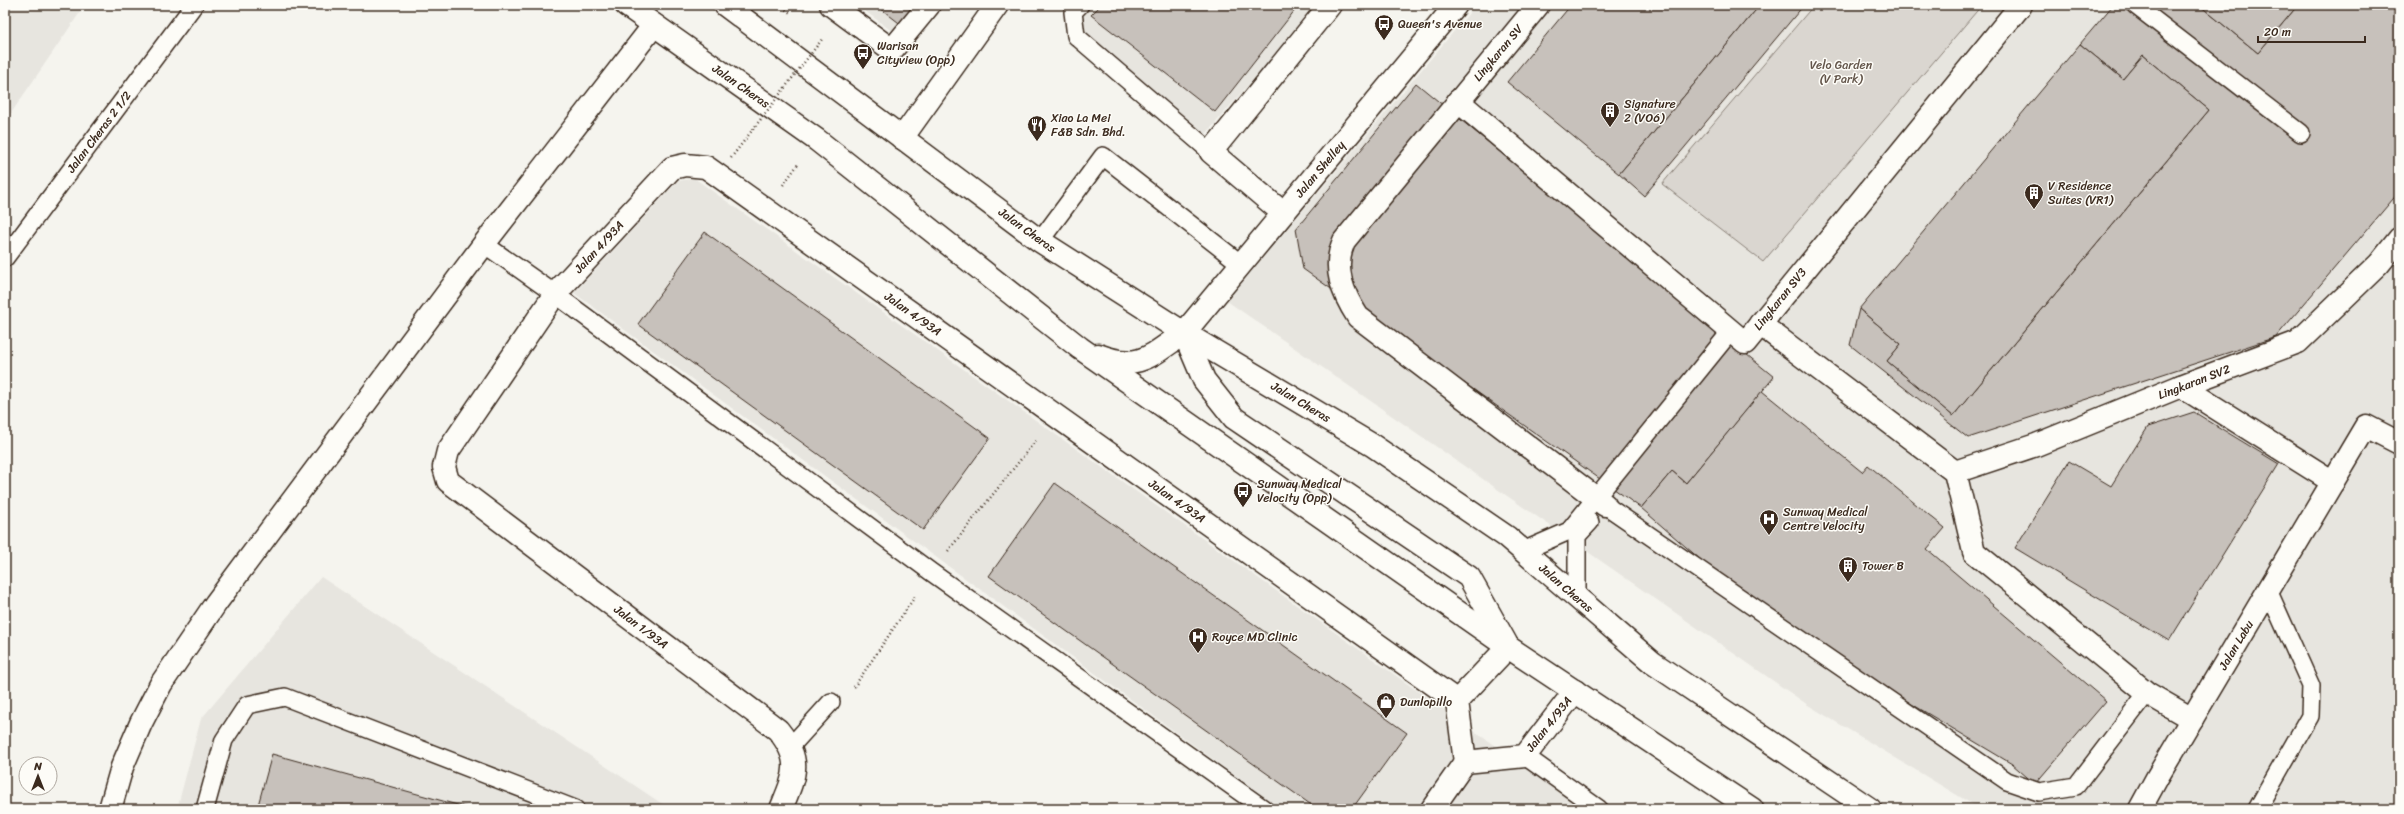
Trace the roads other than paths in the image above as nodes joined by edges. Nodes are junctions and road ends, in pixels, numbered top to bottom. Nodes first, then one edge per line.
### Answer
1 (194, 5) edge
2 (626, 5) edge
3 (725, 5) edge
4 (831, 5) edge
5 (928, 5) edge
6 (997, 5) edge
7 (1080, 5) edge
8 (1330, 5) edge
9 (1456, 5) edge
10 (1538, 5) edge
11 (2021, 5) edge
12 (2135, 5) edge
13 (654, 25) junction
14 (1458, 101) junction
15 (2301, 133) dead end
16 (902, 138) junction
17 (1211, 152) junction
18 (1283, 213) junction
19 (2399, 239) edge
20 (1040, 241) junction
21 (484, 244) junction
22 (5, 258) edge
23 (1242, 264) junction
24 (555, 294) junction
25 (1760, 324) junction
26 (1731, 332) junction
27 (1184, 333) junction
28 (1080, 348) junction
29 (2181, 386) junction
30 (2399, 442) edge
31 (444, 467) joint
32 (1954, 472) junction
33 (2333, 482) junction
34 (1604, 500) junction
35 (1523, 551) junction
36 (2268, 590) junction
37 (1577, 597) junction
38 (1508, 647) junction
39 (1575, 691) junction
40 (2147, 693) junction
41 (1457, 701) junction
42 (831, 702) dead end
43 (2192, 718) junction
44 (791, 746) junction
45 (1525, 756) junction
46 (1465, 762) junction
47 (110, 809) edge
48 (204, 809) edge
49 (575, 809) edge
50 (781, 809) edge
51 (1264, 809) edge
52 (1432, 809) edge
53 (1600, 809) edge
54 (1752, 809) edge
55 (1870, 809) edge
56 (2140, 809) edge
57 (2257, 809) edge

1 - 22 lane, Jalan Cheras 2 1/2
2 - 13 street, Jalan Cheras
3 - 16 street, Jalan Cheras
4 - 5 street
6 - 16 street
7 - 17 lane
8 - 17 street
9 - 18 street, Jalan Shelley
10 - 14 street, Lingkaran SV
11 - 25 street, Lingkaran SV3
12 - 15 lane
13 - 21 street
13 - 28 street, Jalan Cheras
14 - 26 street
14 - 34 street, Lingkaran SV
16 - 20 street, Jalan Cheras
17 - 18 street
18 - 23 street, Jalan Shelley
19 - 29 street, Lingkaran SV2
20 - 23 lane
20 - 27 street, Jalan Cheras
21 - 24 lane
21 - 47 street
23 - 27 street, Jalan Shelley
24 - 31 street, Jalan 4/93A
24 - 41 street, Jalan 4/93A
24 - 51 lane
25 - 26 street, Lingkaran SV3
25 - 32 street
26 - 34 lane
27 - 28 street, Jalan Shelley
27 - 35 street, Jalan Cheras
27 - 38 street
28 - 38 street, Jalan Cheras
29 - 32 street, Lingkaran SV2
29 - 33 street
30 - 33 street
31 - 44 street, Jalan 1/93A
32 - 40 street
33 - 36 street, Jalan Labu
34 - 35 lane
34 - 37 lane
34 - 40 lane
35 - 37 street, Jalan Cheras
36 - 43 street, Jalan Labu
36 - 57 lane
37 - 55 street, Jalan Cheras
38 - 39 street, Jalan Cheras
38 - 41 street
39 - 45 street, Jalan 4/93A
39 - 54 street, Jalan Cheras
40 - 43 street
41 - 46 street
42 - 44 lane
43 - 56 street, Jalan Labu
44 - 50 street, Jalan 1/93A
45 - 46 street, Jalan 4/93A
45 - 53 lane
46 - 52 street
48 - 49 lane

